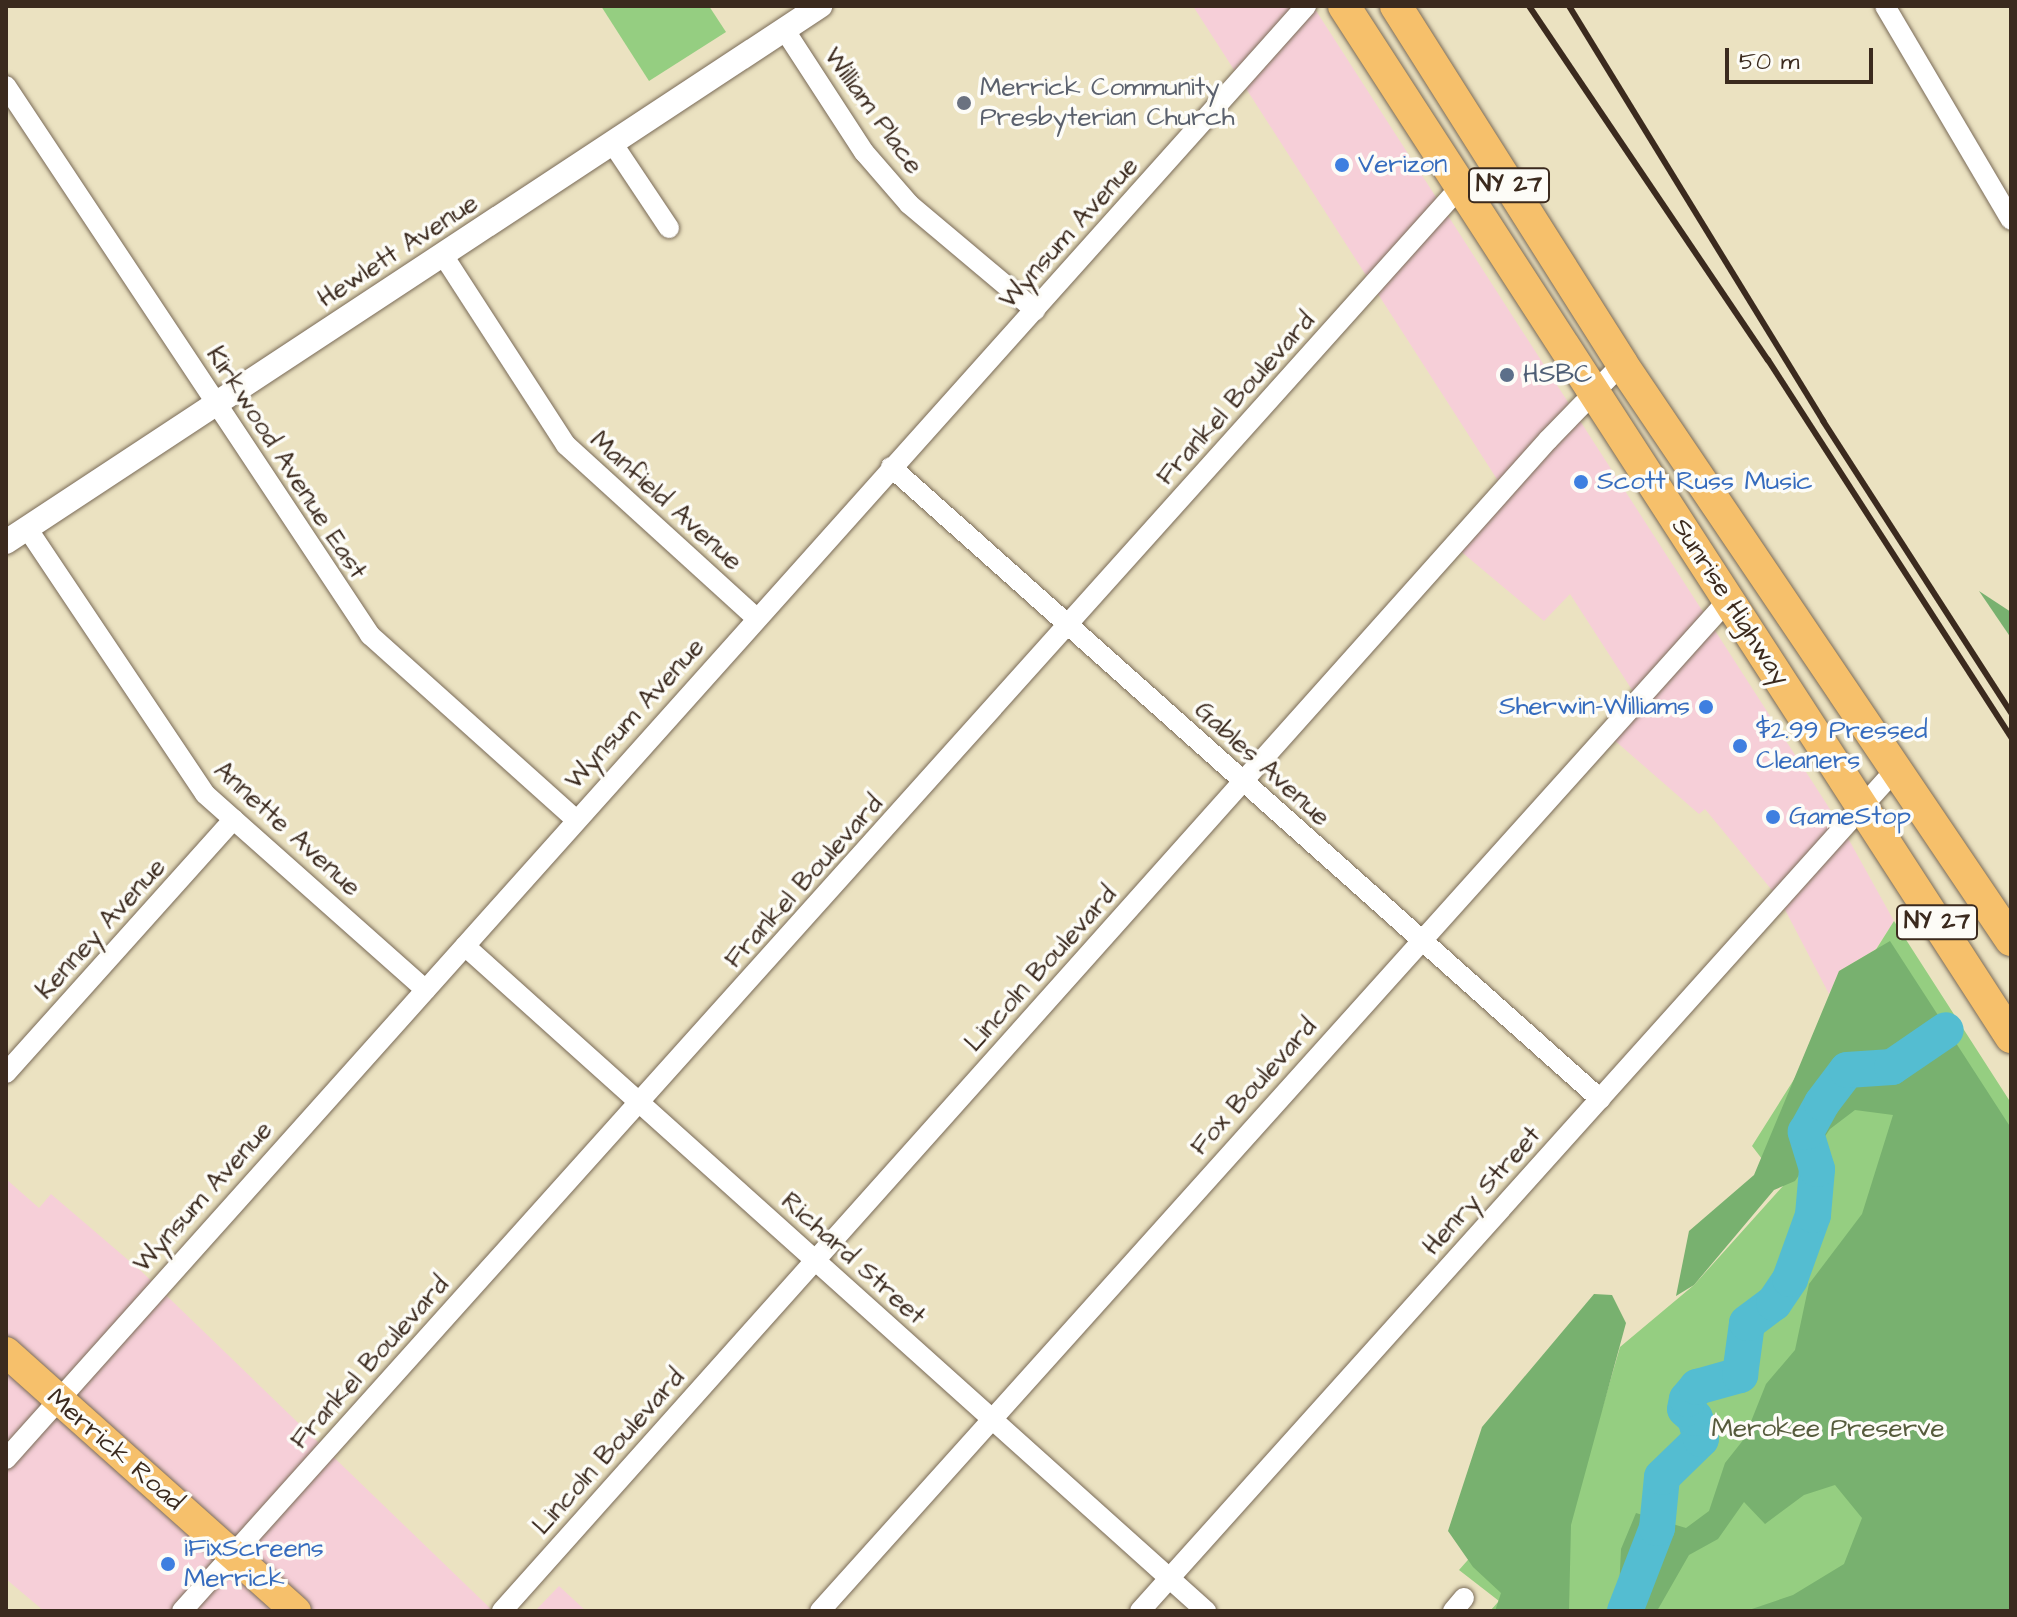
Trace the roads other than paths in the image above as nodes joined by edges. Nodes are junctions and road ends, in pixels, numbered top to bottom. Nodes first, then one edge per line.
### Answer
1 (820, 6) edge
2 (1306, 6) edge
3 (1344, 6) edge
4 (1396, 6) edge
5 (1885, 6) edge
6 (784, 29) junction
7 (6, 86) edge
8 (613, 144) junction
9 (1462, 185) junction
10 (2011, 220) edge
11 (669, 228) dead end
12 (443, 255) junction
13 (1035, 310) junction
14 (1622, 364) junction
15 (1594, 391) junction
16 (217, 403) junction
17 (891, 467) junction
18 (27, 528) junction
19 (6, 542) edge
20 (1728, 600) junction
21 (756, 618) junction
22 (1068, 625) junction
23 (1896, 769) junction
24 (1244, 782) junction
25 (1863, 806) junction
26 (234, 819) junction
27 (576, 820) junction
28 (1421, 939) junction
29 (2011, 940) edge
30 (465, 946) junction
31 (426, 990) junction
32 (2011, 1037) edge
33 (6, 1073) edge
34 (1600, 1099) junction
35 (641, 1104) junction
36 (815, 1260) junction
37 (6, 1352) edge
38 (59, 1400) junction
39 (992, 1419) junction
40 (6, 1459) edge
41 (233, 1553) junction
42 (1170, 1578) junction
43 (182, 1611) edge
44 (296, 1611) edge
45 (502, 1611) edge
46 (820, 1611) edge
47 (1140, 1611) edge
48 (1206, 1611) edge

1 - 6 street, Hewlett Avenue
2 - 13 street, Wynsum Avenue
3 - 9 highway, Sunrise Highway / NY 27
4 - 14 highway, Sunrise Highway / NY 27
5 - 10 street
6 - 8 street, Hewlett Avenue
6 - 13 street, William Place
7 - 16 street, Kirkwood Avenue East
8 - 11 street
8 - 12 street, Hewlett Avenue
9 - 15 highway, Sunrise Highway / NY 27
9 - 22 street, Frankel Boulevard
12 - 16 street, Hewlett Avenue
12 - 21 street, Manfield Avenue
13 - 17 street, Wynsum Avenue
14 - 15 street, Lincoln Boulevard
14 - 23 highway, Sunrise Highway / NY 27
15 - 20 highway, Sunrise Highway / NY 27
15 - 24 street, Lincoln Boulevard
16 - 18 street, Hewlett Avenue
16 - 27 street, Kirkwood Avenue East
17 - 21 street, Wynsum Avenue
17 - 22 street, Gables Avenue
18 - 19 street, Hewlett Avenue
18 - 26 street, Annette Avenue
20 - 25 highway, Sunrise Highway / NY 27
20 - 28 street, Fox Boulevard
21 - 27 street, Wynsum Avenue
22 - 24 street, Gables Avenue
22 - 35 street, Frankel Boulevard
23 - 25 street, Henry Street
23 - 29 highway, Sunrise Highway / NY 27
24 - 28 street, Gables Avenue
24 - 36 street, Lincoln Boulevard
25 - 32 highway, Sunrise Highway / NY 27
25 - 34 street, Henry Street
26 - 31 street, Annette Avenue
26 - 33 street, Kenney Avenue
27 - 30 street, Wynsum Avenue
28 - 34 street, Gables Avenue
28 - 39 street, Fox Boulevard
30 - 31 street, Wynsum Avenue
30 - 35 street, Richard Street
31 - 38 street, Wynsum Avenue
34 - 42 street, Henry Street
35 - 36 street, Richard Street
35 - 41 street, Frankel Boulevard
36 - 39 street, Richard Street
36 - 45 street, Lincoln Boulevard
37 - 38 main road, Merrick Road
38 - 40 street, Wynsum Avenue
38 - 41 main road, Merrick Road
39 - 42 street, Richard Street
39 - 46 street, Fox Boulevard
41 - 43 street, Frankel Boulevard
41 - 44 main road, Merrick Road
42 - 47 street, Henry Street
42 - 48 street, Richard Street

